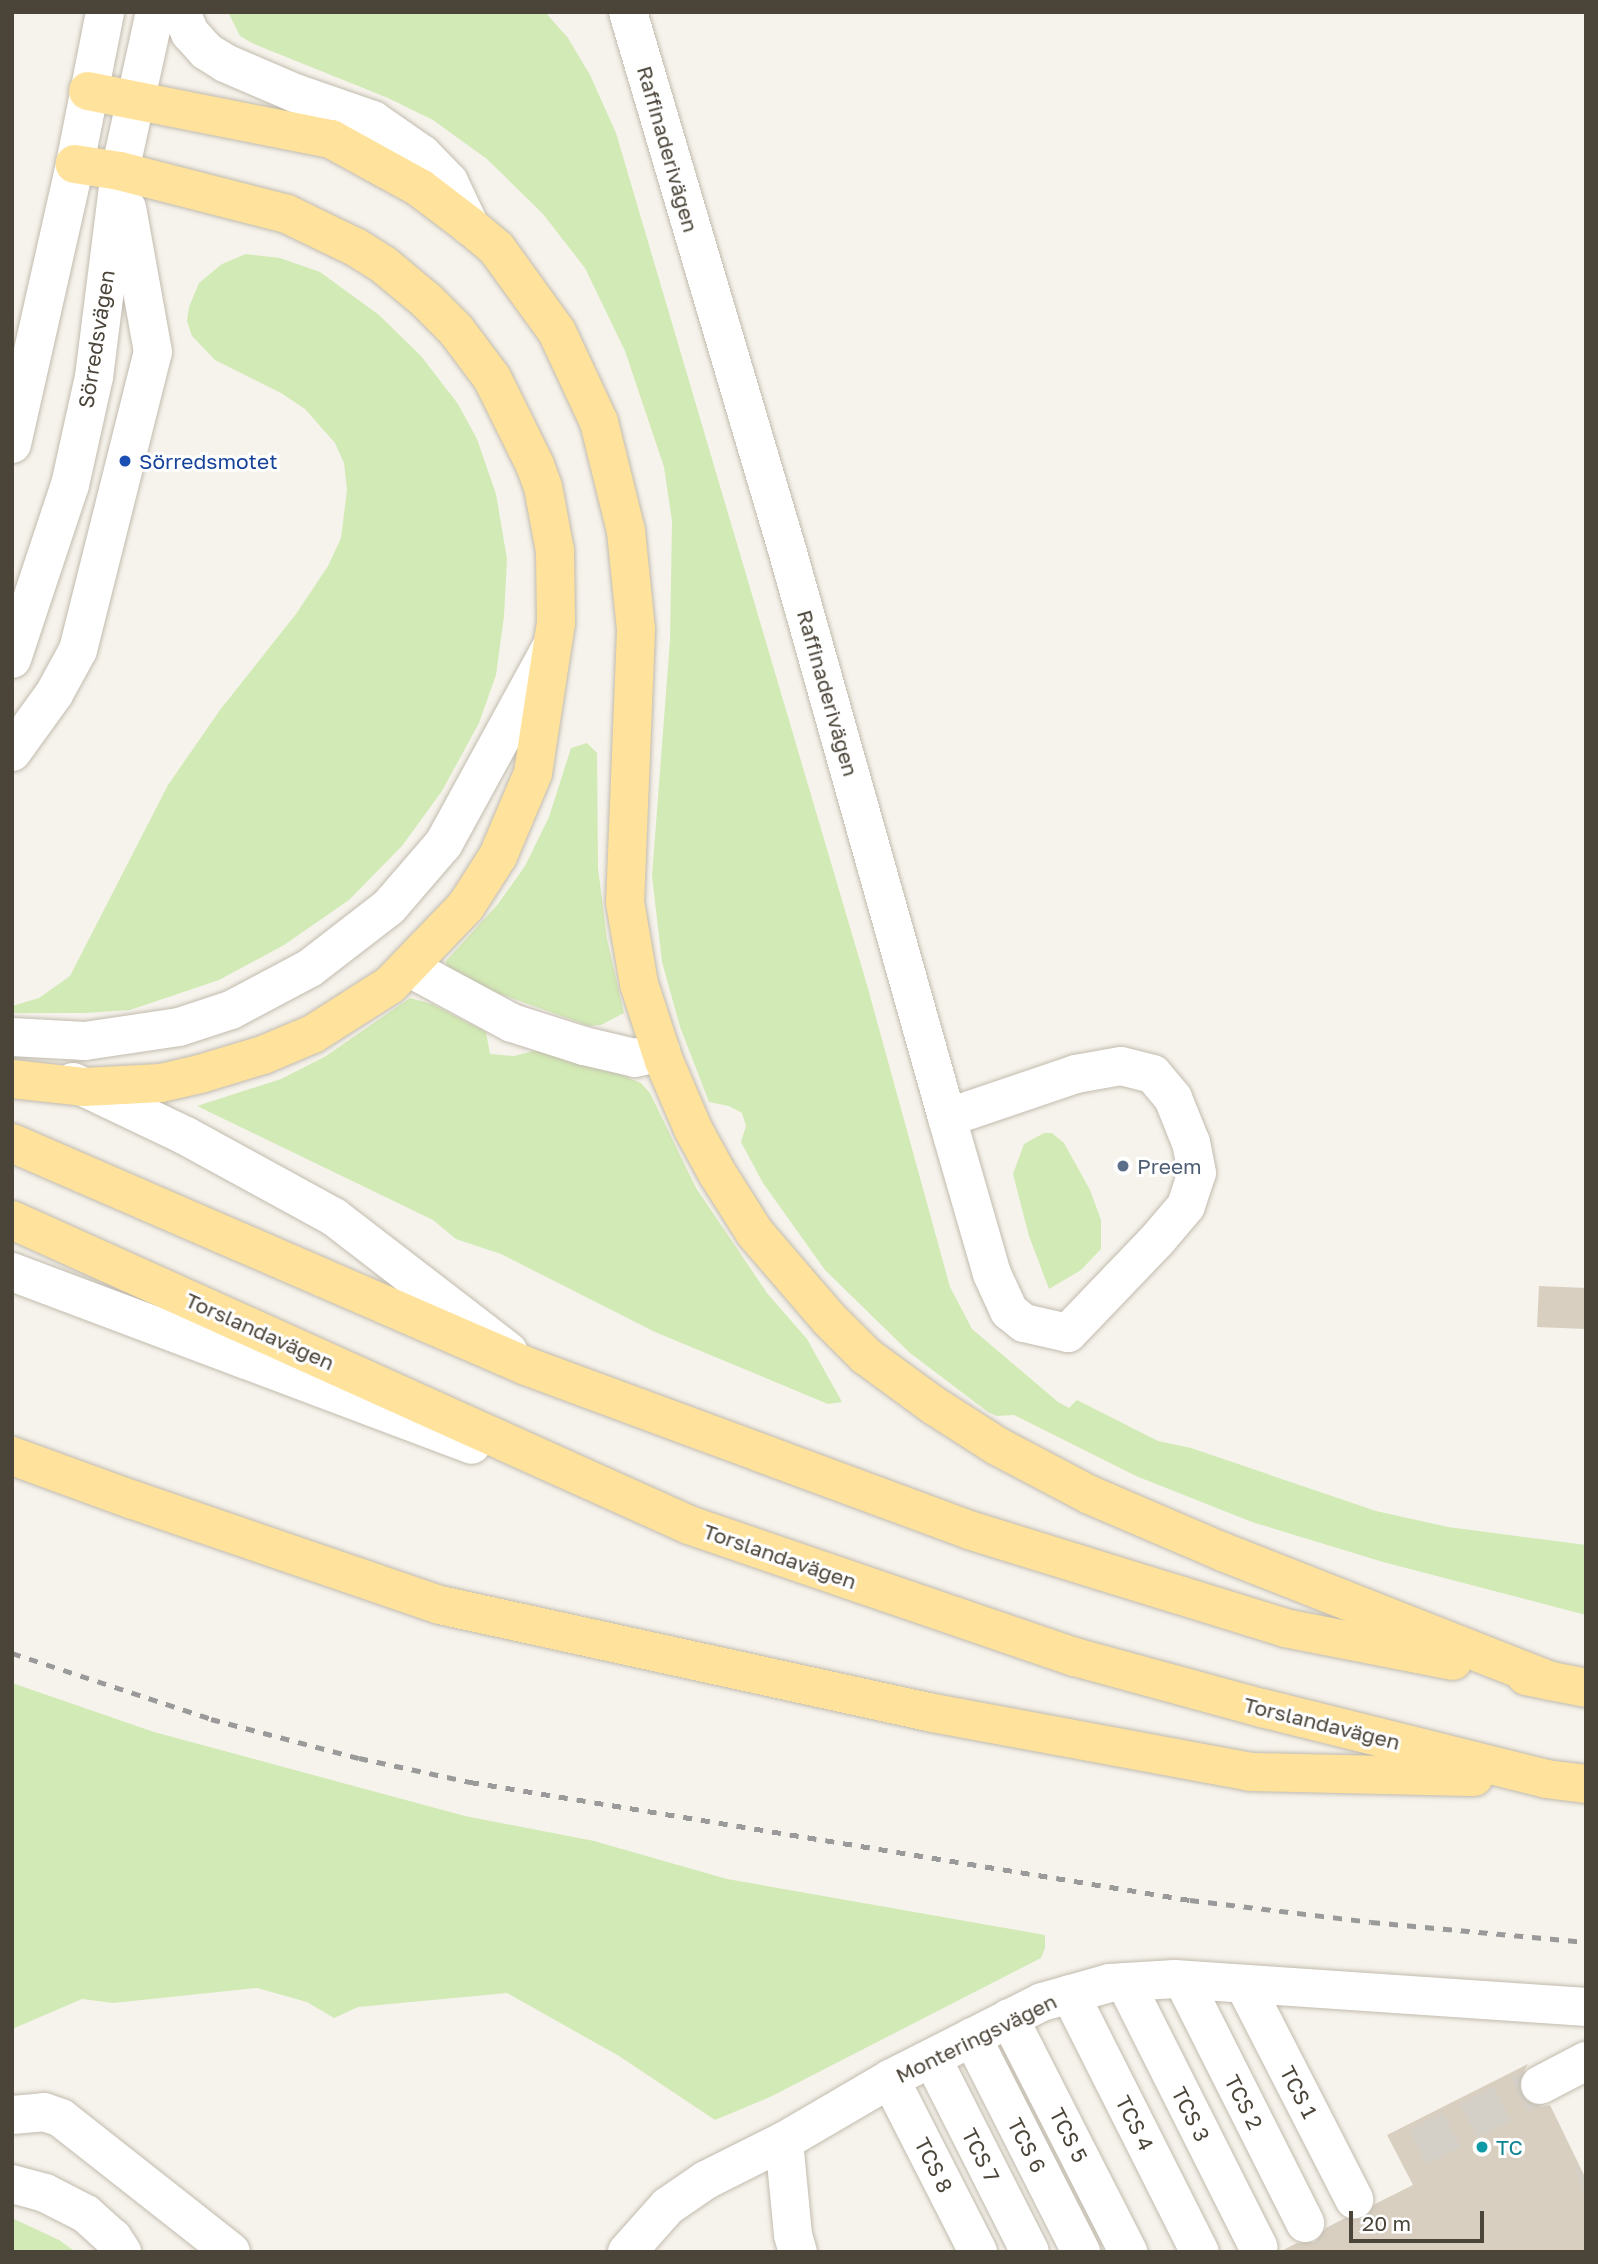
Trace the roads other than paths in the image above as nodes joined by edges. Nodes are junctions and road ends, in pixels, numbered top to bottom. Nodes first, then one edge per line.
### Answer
1 (105, 12) edge
2 (155, 12) edge
3 (181, 12) edge
4 (628, 12) edge
5 (88, 91) junction
6 (138, 102) junction
7 (75, 164) junction
8 (120, 171) junction
9 (470, 226) junction
10 (12, 444) edge
11 (553, 644) junction
12 (12, 659) edge
13 (12, 752) edge
14 (408, 967) junction
15 (12, 1037) edge
16 (12, 1049) edge
17 (661, 1052) junction
18 (12, 1079) edge
19 (84, 1087) junction
20 (947, 1118) junction
21 (12, 1143) edge
22 (12, 1220) edge
23 (12, 1272) edge
24 (526, 1366) junction
25 (12, 1456) edge
26 (689, 1525) junction
27 (1568, 1684) edge
28 (1546, 1779) junction
29 (1586, 1784) edge
30 (1183, 1980) junction
31 (1125, 1982) junction
32 (1244, 1984) junction
33 (1070, 1994) junction
34 (1586, 2007) edge
35 (1009, 2018) junction
36 (972, 2037) junction
37 (932, 2058) junction
38 (1586, 2061) edge
39 (890, 2079) junction
40 (1540, 2084) tunnel mouth
41 (12, 2115) edge
42 (784, 2141) junction
43 (12, 2184) edge
44 (1354, 2199) dead end
45 (1305, 2223) dead end
46 (1258, 2247) dead end
47 (122, 2252) edge
48 (231, 2252) edge
49 (627, 2252) edge
50 (798, 2252) edge
51 (978, 2252) edge
52 (1030, 2252) edge
53 (1081, 2252) edge
54 (1128, 2252) edge
55 (1200, 2252) edge

1 - 5 street
2 - 6 street, Sörredsvägen
3 - 9 street
4 - 20 street, Raffinaderivägen
5 - 6 main road
5 - 7 street
6 - 8 street, Sörredsvägen
6 - 9 main road
7 - 8 main road
7 - 10 street
8 - 11 main road
8 - 12 street, Sörredsvägen
8 - 13 street
9 - 17 main road
11 - 14 main road
11 - 15 street
14 - 17 street
14 - 19 main road
16 - 19 street
17 - 27 main road
18 - 19 main road
19 - 24 street
20 - 20 street, Raffinaderivägen
21 - 24 main road
22 - 26 main road, Torslandavägen
23 - 26 street
24 - 27 main road
25 - 28 main road
26 - 28 main road, Torslandavägen
28 - 29 main road, Torslandavägen
30 - 31 street, Monteringsvägen
30 - 32 street, Monteringsvägen
30 - 45 street, TCS 2
31 - 33 street, Monteringsvägen
31 - 46 street, TCS 3
32 - 34 street, Monteringsvägen
32 - 44 street, TCS 1
33 - 35 street, Monteringsvägen
33 - 55 street, TCS 4
35 - 36 street, Monteringsvägen
35 - 54 street, TCS 5
36 - 37 street, Monteringsvägen
36 - 53 street, TCS 6
37 - 39 street, Monteringsvägen
37 - 52 street, TCS 7
38 - 40 street
39 - 42 street, Monteringsvägen
39 - 51 street, TCS 8
41 - 48 street
42 - 49 street, Monteringsvägen
42 - 50 street
43 - 47 street

